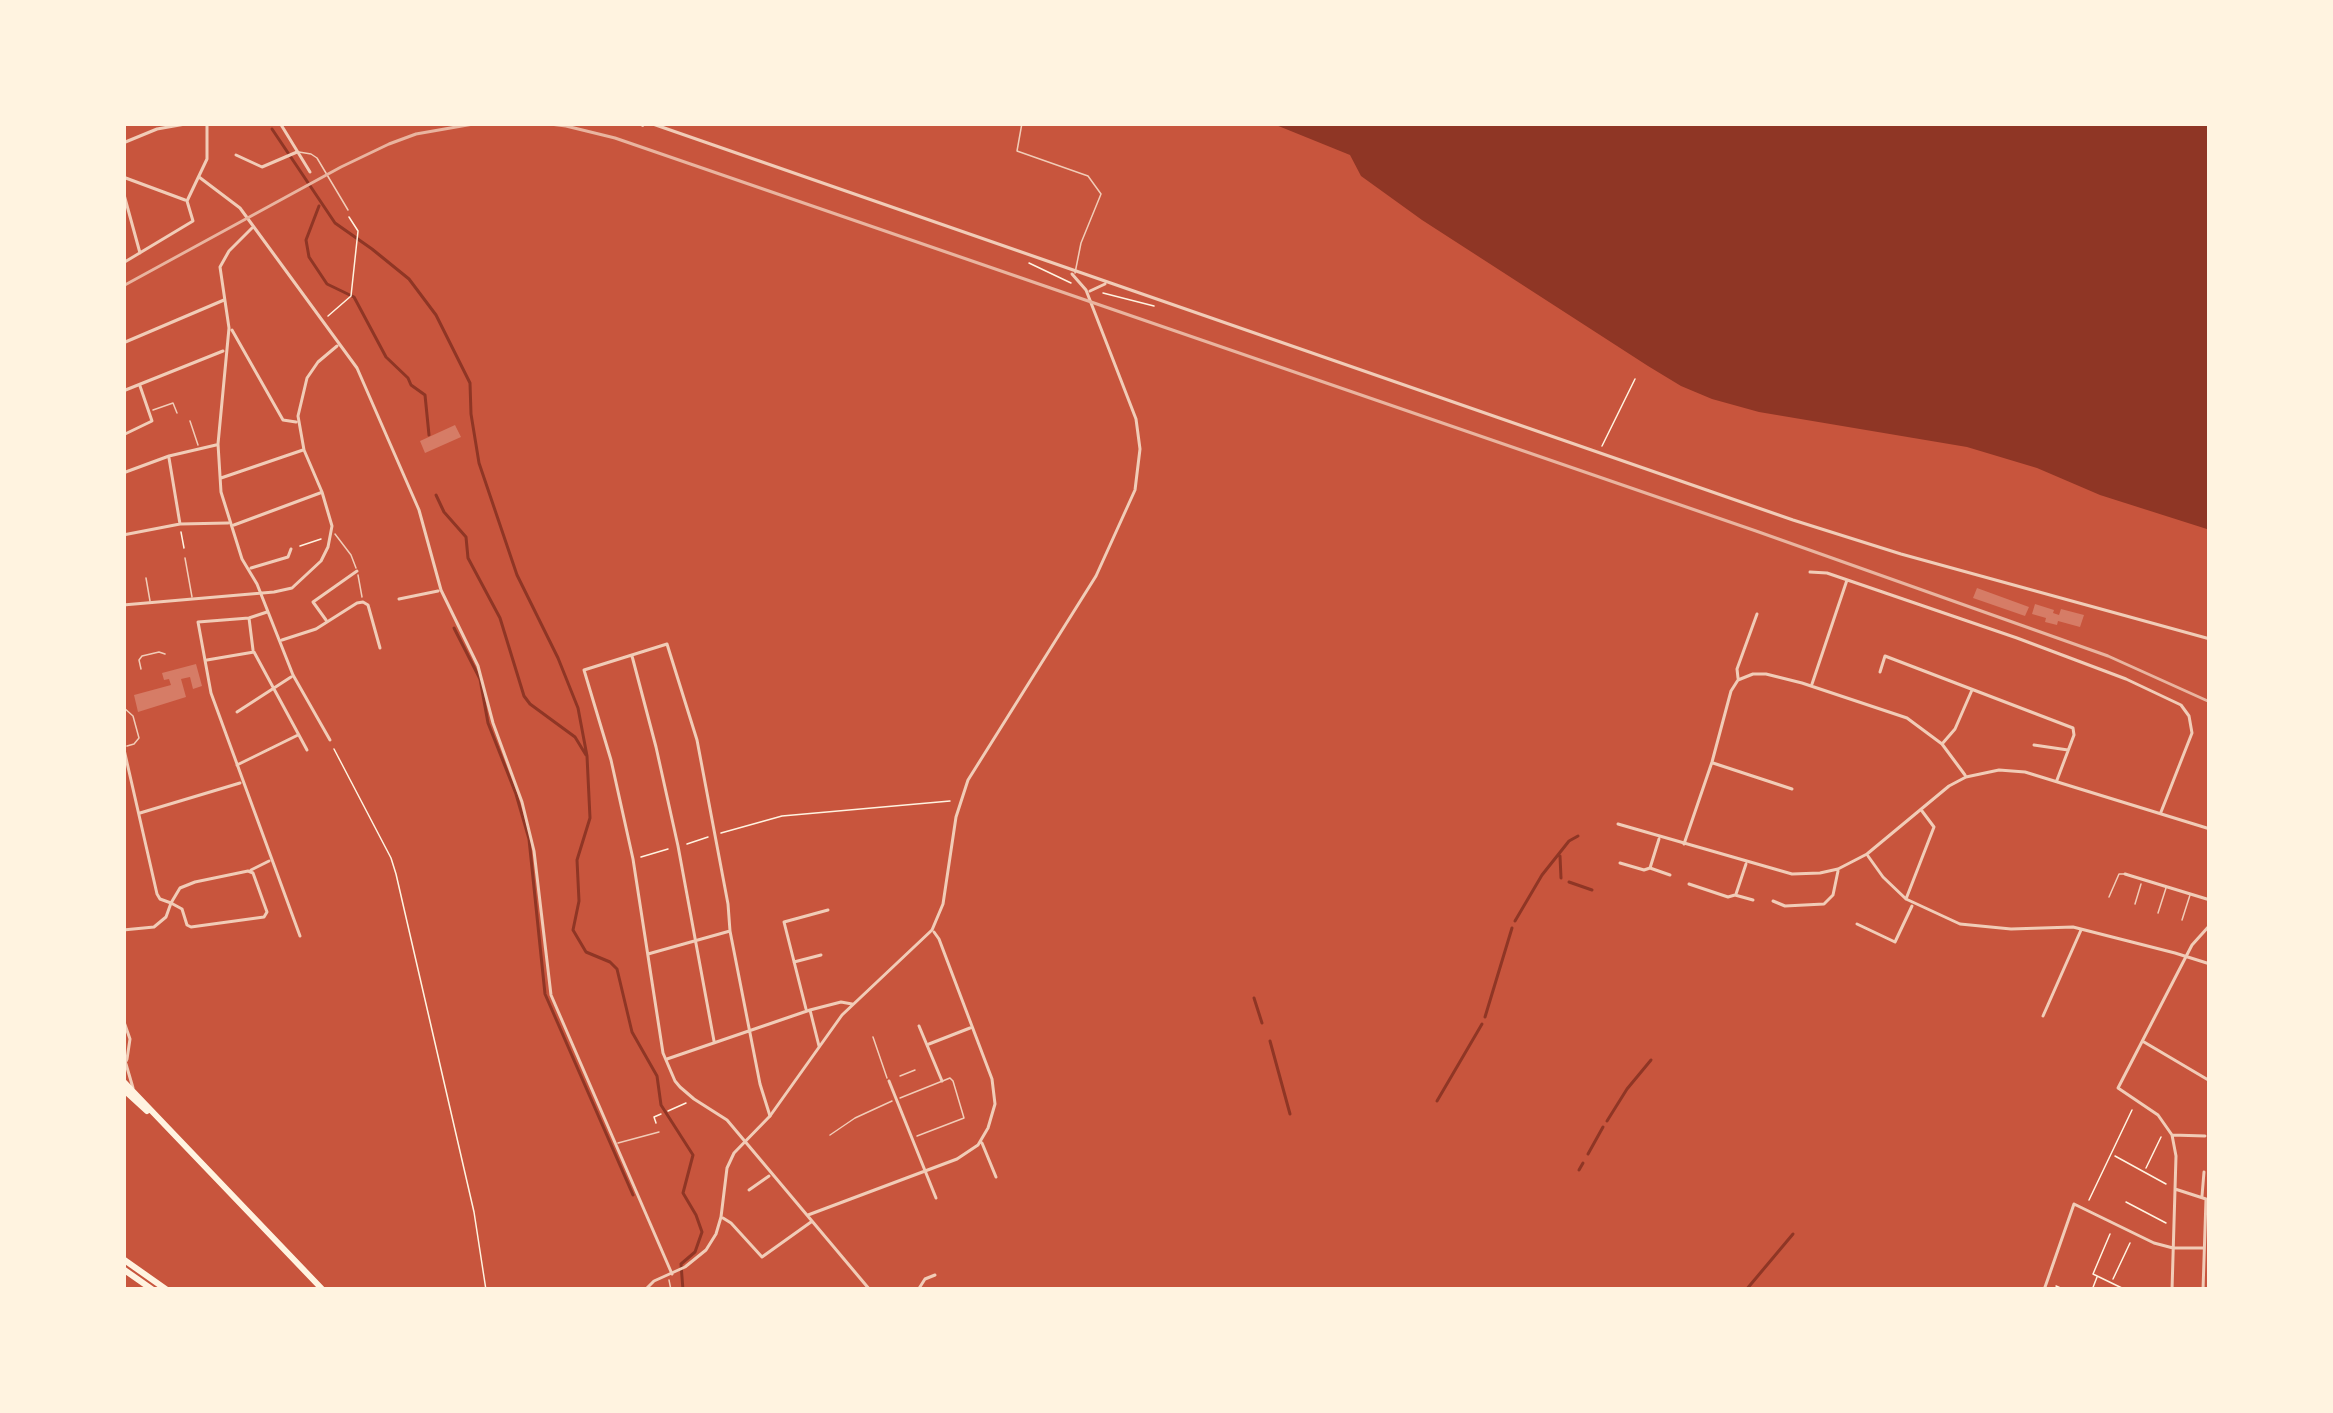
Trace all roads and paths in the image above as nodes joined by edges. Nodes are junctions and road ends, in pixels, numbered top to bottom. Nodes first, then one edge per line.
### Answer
1 (191, 123) edge
2 (207, 123) edge
3 (280, 123) edge
4 (650, 123) edge
5 (1022, 123) edge
6 (123, 143) edge
7 (297, 152) junction
8 (236, 155) dead end
9 (310, 172) dead end
10 (123, 177) edge
11 (199, 177) junction
12 (123, 191) edge
13 (188, 198) junction
14 (348, 210) joint
15 (252, 228) junction
16 (140, 253) junction
17 (123, 263) edge
18 (1067, 270) junction
19 (1075, 273) junction
20 (1090, 278) junction
21 (1107, 284) junction
22 (1088, 293) junction
23 (224, 299) junction
24 (321, 322) junction
25 (229, 328) junction
26 (123, 343) edge
27 (338, 345) junction
28 (225, 350) junction
29 (1635, 380) dead end
30 (139, 385) junction
31 (123, 391) edge
32 (149, 412) junction
33 (177, 413) dead end
34 (190, 421) dead end
35 (298, 423) junction
36 (123, 434) edge
37 (218, 444) junction
38 (199, 449) junction
39 (304, 450) junction
40 (1598, 453) junction
41 (169, 456) junction
42 (123, 473) edge
43 (219, 479) junction
44 (322, 492) junction
45 (180, 524) junction
46 (230, 524) junction
47 (332, 532) junction
48 (123, 535) edge
49 (291, 548) joint
50 (185, 558) joint
51 (250, 568) junction
52 (357, 571) junction
53 (1810, 572) dead end
54 (146, 578) dead end
55 (1847, 580) junction
56 (441, 590) junction
57 (260, 593) junction
58 (193, 597) junction
59 (399, 599) dead end
60 (150, 601) junction
61 (363, 602) junction
62 (123, 605) edge
63 (268, 611) junction
64 (1757, 614) dead end
65 (249, 618) junction
66 (328, 622) junction
67 (2210, 639) edge
68 (280, 640) junction
69 (380, 648) dead end
70 (254, 652) junction
71 (631, 653) junction
72 (165, 654) dead end
73 (205, 661) junction
74 (141, 669) dead end
75 (1880, 672) dead end
76 (293, 675) junction
77 (1738, 680) junction
78 (1811, 686) junction
79 (272, 688) junction
80 (1973, 688) junction
81 (123, 707) edge
82 (237, 712) dead end
83 (299, 734) junction
84 (330, 740) joint
85 (1942, 744) junction
86 (2034, 745) dead end
87 (123, 746) edge
88 (307, 750) dead end
89 (2068, 750) junction
90 (1712, 762) junction
91 (236, 766) junction
92 (1966, 777) junction
93 (2056, 782) junction
94 (242, 783) junction
95 (1792, 789) dead end
96 (960, 800) junction
97 (1921, 810) junction
98 (139, 813) junction
99 (2160, 814) junction
100 (1618, 824) dead end
101 (2210, 829) edge
102 (714, 835) junction
103 (1660, 837) junction
104 (687, 844) dead end
105 (1684, 844) junction
106 (678, 846) junction
107 (1867, 854) junction
108 (641, 856) dead end
109 (270, 861) dead end
110 (1747, 862) junction
111 (1620, 863) dead end
112 (1650, 868) junction
113 (1838, 869) junction
114 (250, 871) junction
115 (2125, 874) joint
116 (1670, 875) dead end
117 (2143, 880) junction
118 (1689, 884) dead end
119 (2166, 886) junction
120 (2190, 894) junction
121 (1736, 895) junction
122 (2109, 897) dead end
123 (1906, 899) junction
124 (1753, 900) dead end
125 (2210, 900) edge
126 (1773, 901) dead end
127 (171, 903) junction
128 (1913, 904) junction
129 (2135, 904) dead end
130 (828, 910) dead end
131 (2158, 913) dead end
132 (2182, 920) dead end
133 (1857, 924) dead end
134 (2210, 926) edge
135 (2082, 928) junction
136 (123, 930) edge
137 (932, 930) junction
138 (730, 932) junction
139 (300, 936) dead end
140 (695, 940) junction
141 (646, 955) junction
142 (820, 956) dead end
143 (2186, 956) junction
144 (794, 962) junction
145 (2210, 964) edge
146 (853, 1005) junction
147 (808, 1011) junction
148 (2044, 1016) dead end
149 (123, 1019) edge
150 (920, 1026) dead end
151 (972, 1028) junction
152 (751, 1030) junction
153 (873, 1037) dead end
154 (715, 1041) junction
155 (2144, 1042) junction
156 (927, 1045) junction
157 (819, 1047) junction
158 (666, 1059) junction
159 (124, 1064) edge
160 (915, 1070) dead end
161 (900, 1076) dead end
162 (942, 1081) junction
163 (2210, 1081) edge
164 (889, 1082) joint
165 (123, 1085) edge
166 (137, 1095) junction
167 (897, 1099) junction
168 (694, 1100) junction
169 (2137, 1100) junction
170 (668, 1111) dead end
171 (662, 1114) dead end
172 (770, 1116) junction
173 (163, 1124) junction
174 (2168, 1124) junction
175 (659, 1132) joint
176 (830, 1135) dead end
177 (2173, 1135) junction
178 (2205, 1136) dead end
179 (913, 1137) junction
180 (745, 1141) junction
181 (981, 1142) junction
182 (614, 1144) junction
183 (2111, 1154) junction
184 (926, 1171) junction
185 (2145, 1171) junction
186 (2204, 1172) dead end
187 (770, 1175) junction
188 (996, 1178) dead end
189 (2175, 1189) junction
190 (749, 1190) dead end
191 (936, 1198) dead end
192 (2202, 1198) junction
193 (2126, 1202) dead end
194 (2085, 1209) junction
195 (808, 1215) junction
196 (721, 1217) junction
197 (813, 1221) junction
198 (2115, 1224) junction
199 (2174, 1227) junction
200 (2134, 1233) junction
201 (2173, 1248) junction
202 (2204, 1249) junction
203 (123, 1259) edge
204 (123, 1269) edge
205 (675, 1273) junction
206 (935, 1275) dead end
207 (2096, 1275) junction
208 (2047, 1281) junction
209 (2111, 1282) junction
210 (2116, 1288) edge
211 (153, 1290) edge
212 (166, 1290) edge
213 (323, 1290) edge
214 (486, 1290) edge
215 (645, 1290) edge
216 (671, 1290) edge
217 (870, 1290) edge
218 (918, 1290) edge
219 (2044, 1290) edge
220 (2065, 1290) edge
221 (2092, 1290) edge
222 (2126, 1290) edge
223 (2172, 1290) edge
224 (2203, 1290) edge

1 - 6 street
2 - 11 street
3 - 7 street
4 - 18 street
5 - 19 lane
7 - 8 street
7 - 9 street
7 - 14 lane
10 - 13 street
11 - 13 street
11 - 15 street
12 - 16 street
13 - 16 street
14 - 24 path
15 - 23 street
15 - 24 street
16 - 17 street
18 - 19 street
18 - 22 street
19 - 20 street
20 - 21 street
20 - 22 street
21 - 22 street
21 - 40 street
22 - 96 street
23 - 25 street
23 - 26 street
24 - 27 street
25 - 28 street
25 - 35 street
27 - 35 street
27 - 56 street
28 - 30 street
28 - 37 street
29 - 40 path
30 - 31 street
30 - 32 street
32 - 33 lane
32 - 36 street
34 - 38 lane
35 - 39 street
37 - 38 street
37 - 43 street
38 - 41 street
39 - 43 street
39 - 44 street
40 - 67 street
41 - 42 street
41 - 45 street
43 - 46 street
44 - 46 street
44 - 47 street
45 - 46 street
45 - 48 street
45 - 50 path
46 - 51 street
47 - 49 path
47 - 52 lane
47 - 57 street
49 - 51 street
50 - 58 lane
51 - 57 street
52 - 61 lane
52 - 66 street
53 - 55 street
54 - 60 lane
55 - 78 street
55 - 99 street
56 - 59 street
56 - 182 street
57 - 58 street
57 - 63 street
58 - 60 street
60 - 62 street
61 - 66 street
61 - 69 street
63 - 65 street
63 - 68 street
64 - 77 street
65 - 70 street
65 - 73 street
66 - 68 street
68 - 76 street
70 - 73 street
70 - 79 street
71 - 102 street
71 - 106 street
71 - 141 street
72 - 74 lane
73 - 91 street
75 - 80 street
76 - 79 street
76 - 84 street
77 - 78 street
77 - 90 street
78 - 85 street
79 - 82 street
79 - 83 street
80 - 85 street
80 - 89 street
81 - 87 lane
83 - 88 street
83 - 91 street
84 - 214 path
85 - 92 street
86 - 89 street
87 - 98 street
89 - 93 street
90 - 95 street
90 - 105 street
91 - 94 street
92 - 93 street
92 - 97 street
93 - 99 street
94 - 98 street
94 - 139 street
96 - 102 path
96 - 137 street
97 - 107 street
97 - 123 street
98 - 127 street
99 - 101 street
100 - 103 street
102 - 104 path
102 - 138 street
103 - 105 street
103 - 112 street
105 - 110 street
106 - 108 path
106 - 140 street
107 - 113 street
107 - 123 street
109 - 114 street
110 - 113 street
110 - 121 street
111 - 112 street
112 - 116 street
113 - 126 street
114 - 127 street
114 - 127 street
115 - 117 street
115 - 122 lane
117 - 119 street
117 - 129 lane
118 - 121 street
119 - 120 street
119 - 131 lane
120 - 125 street
120 - 132 lane
121 - 124 street
123 - 128 street
127 - 136 street
128 - 133 street
128 - 135 street
130 - 144 street
134 - 143 street
135 - 143 street
135 - 148 street
137 - 146 street
137 - 151 street
138 - 140 street
138 - 152 street
140 - 141 street
140 - 154 street
141 - 158 street
142 - 144 street
143 - 145 street
143 - 155 street
144 - 147 street
146 - 147 street
146 - 157 street
147 - 152 street
147 - 157 street
149 - 159 street
150 - 156 street
151 - 156 street
151 - 181 street
152 - 154 street
152 - 172 street
153 - 164 lane
154 - 158 street
155 - 163 street
155 - 169 street
156 - 162 street
157 - 172 street
158 - 168 street
159 - 166 street
160 - 161 lane
162 - 167 lane
162 - 179 lane
164 - 167 street
165 - 166 main road
165 - 173 main road
166 - 173 main road
167 - 176 lane
167 - 179 street
168 - 170 path
168 - 180 street
169 - 174 street
169 - 183 path
171 - 175 path
172 - 180 street
173 - 213 main road
174 - 177 street
174 - 185 path
175 - 182 lane
177 - 178 street
177 - 189 street
179 - 184 street
180 - 187 street
180 - 196 street
181 - 184 street
181 - 188 street
182 - 205 street
183 - 185 path
183 - 194 path
184 - 191 street
184 - 195 street
185 - 189 path
186 - 192 street
187 - 190 street
187 - 195 street
189 - 192 street
189 - 199 street
192 - 202 street
193 - 199 path
194 - 198 street
194 - 208 street
195 - 197 street
196 - 197 street
196 - 205 street
197 - 217 street
198 - 200 street
198 - 207 path
199 - 201 street
200 - 201 street
200 - 209 path
201 - 202 street
201 - 223 street
202 - 224 street
203 - 212 main road
204 - 211 main road
205 - 215 street
205 - 216 lane
206 - 218 street
207 - 209 path
207 - 221 path
208 - 219 street
208 - 220 path
209 - 210 path
210 - 222 path

